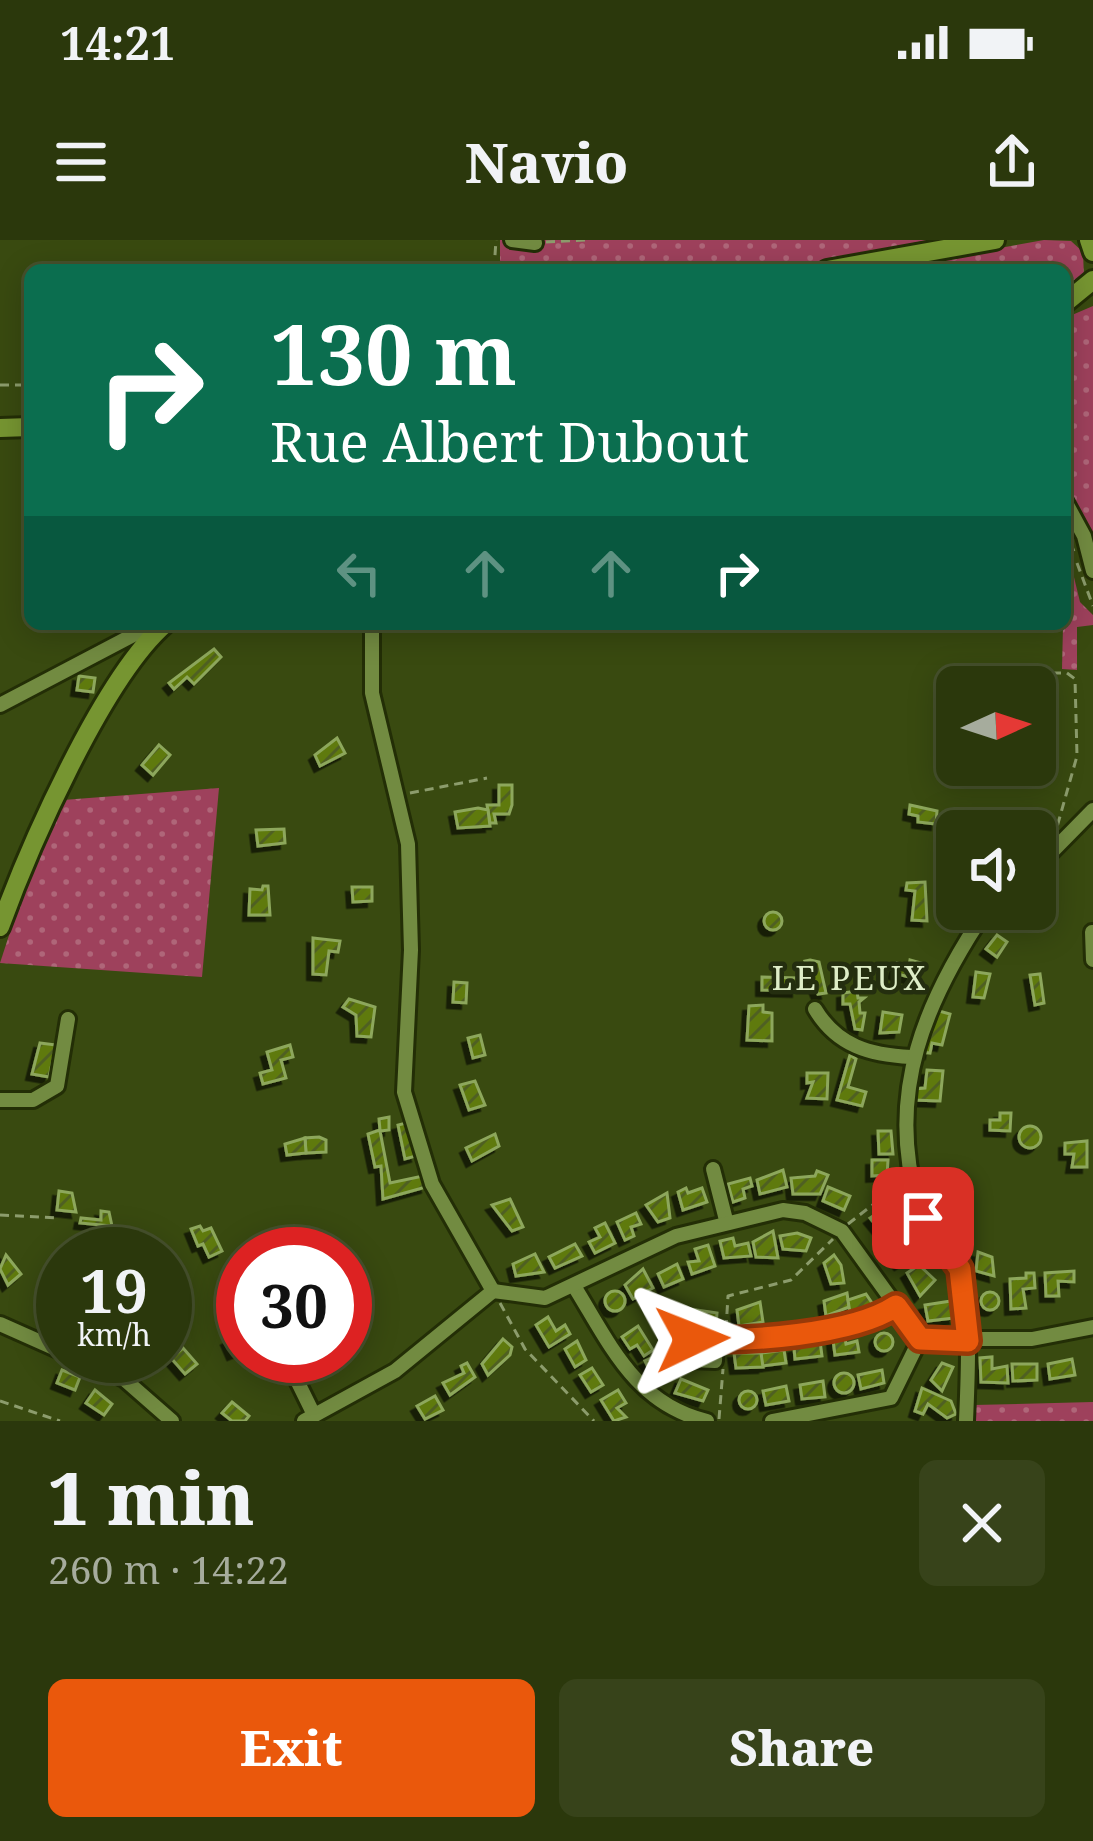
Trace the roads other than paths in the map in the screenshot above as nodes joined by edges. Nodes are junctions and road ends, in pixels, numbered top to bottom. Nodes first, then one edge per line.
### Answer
1 (512, 240) edge
2 (995, 240) edge
3 (1091, 241) edge
4 (969, 242) edge
5 (536, 243) edge
6 (1093, 251) edge
7 (857, 264) edge
8 (1093, 280) edge
9 (1071, 301) edge
10 (1071, 512) edge
11 (1093, 571) edge
12 (148, 630) edge
13 (159, 630) edge
14 (372, 630) edge
15 (0, 705) edge
16 (1093, 810) edge
17 (1056, 847) edge
18 (0, 927) edge
19 (973, 930) edge
20 (1092, 932) edge
21 (1093, 960) edge
22 (815, 1009) dead end
23 (68, 1019) dead end
24 (911, 1057) junction
25 (0, 1100) edge
26 (713, 1169) dead end
27 (726, 1220) junction
28 (574, 1286) junction
29 (493, 1291) junction
30 (896, 1306) junction
31 (0, 1324) edge
32 (1093, 1327) edge
33 (920, 1339) junction
34 (36, 1340) edge
35 (721, 1340) road end
36 (968, 1341) junction
37 (129, 1383) edge
38 (295, 1383) edge
39 (309, 1418) edge
40 (172, 1421) edge
41 (707, 1421) edge
42 (772, 1421) edge
43 (966, 1421) edge

1 - 5 street
2 - 4 main road
3 - 6 main road
4 - 7 main road
8 - 9 main road
10 - 11 street
12 - 15 street
13 - 18 main road
14 - 29 street
16 - 17 street
19 - 24 street
20 - 21 street
22 - 24 street
23 - 25 street
24 - 36 street
26 - 27 street
27 - 28 street
27 - 30 street
28 - 29 street
28 - 41 street
29 - 39 street
30 - 33 street
30 - 35 street
31 - 34 street
32 - 36 street
33 - 36 street
33 - 42 street
36 - 43 street
37 - 40 street
38 - 39 street

